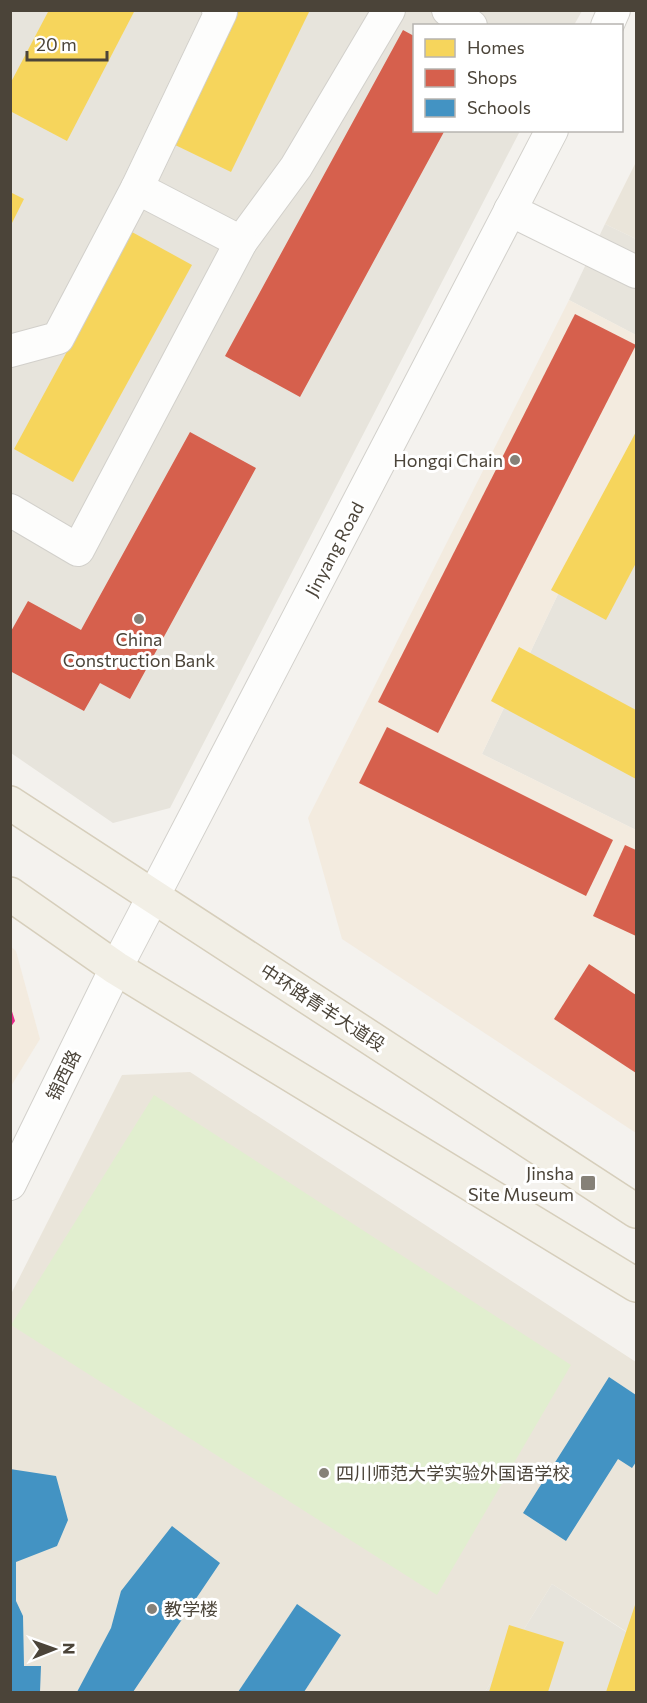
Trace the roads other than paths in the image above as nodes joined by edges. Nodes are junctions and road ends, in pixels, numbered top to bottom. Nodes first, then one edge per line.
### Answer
1 (218, 10) edge
2 (389, 10) edge
3 (448, 10) edge
4 (614, 10) edge
5 (468, 24) edge
6 (608, 24) edge
7 (551, 132) edge
8 (137, 188) junction
9 (510, 210) junction
10 (241, 242) junction
11 (636, 272) edge
12 (10, 351) edge
13 (10, 510) edge
14 (10, 802) edge
15 (10, 894) edge
16 (153, 896) junction
17 (116, 968) junction
18 (10, 1184) edge
19 (636, 1211) edge
20 (636, 1285) edge

1 - 8 street
2 - 10 street
3 - 5 street
4 - 6 street
7 - 9 street, Jinyang Road
8 - 10 street
8 - 12 street
9 - 11 street
9 - 16 street, Jinyang Road
10 - 13 street
14 - 16 main road, 中环路青羊大道段
15 - 17 main road
16 - 17 street, Jinyang Road
16 - 19 main road, 中环路青羊大道段
17 - 18 street, 锦西路
17 - 20 main road

